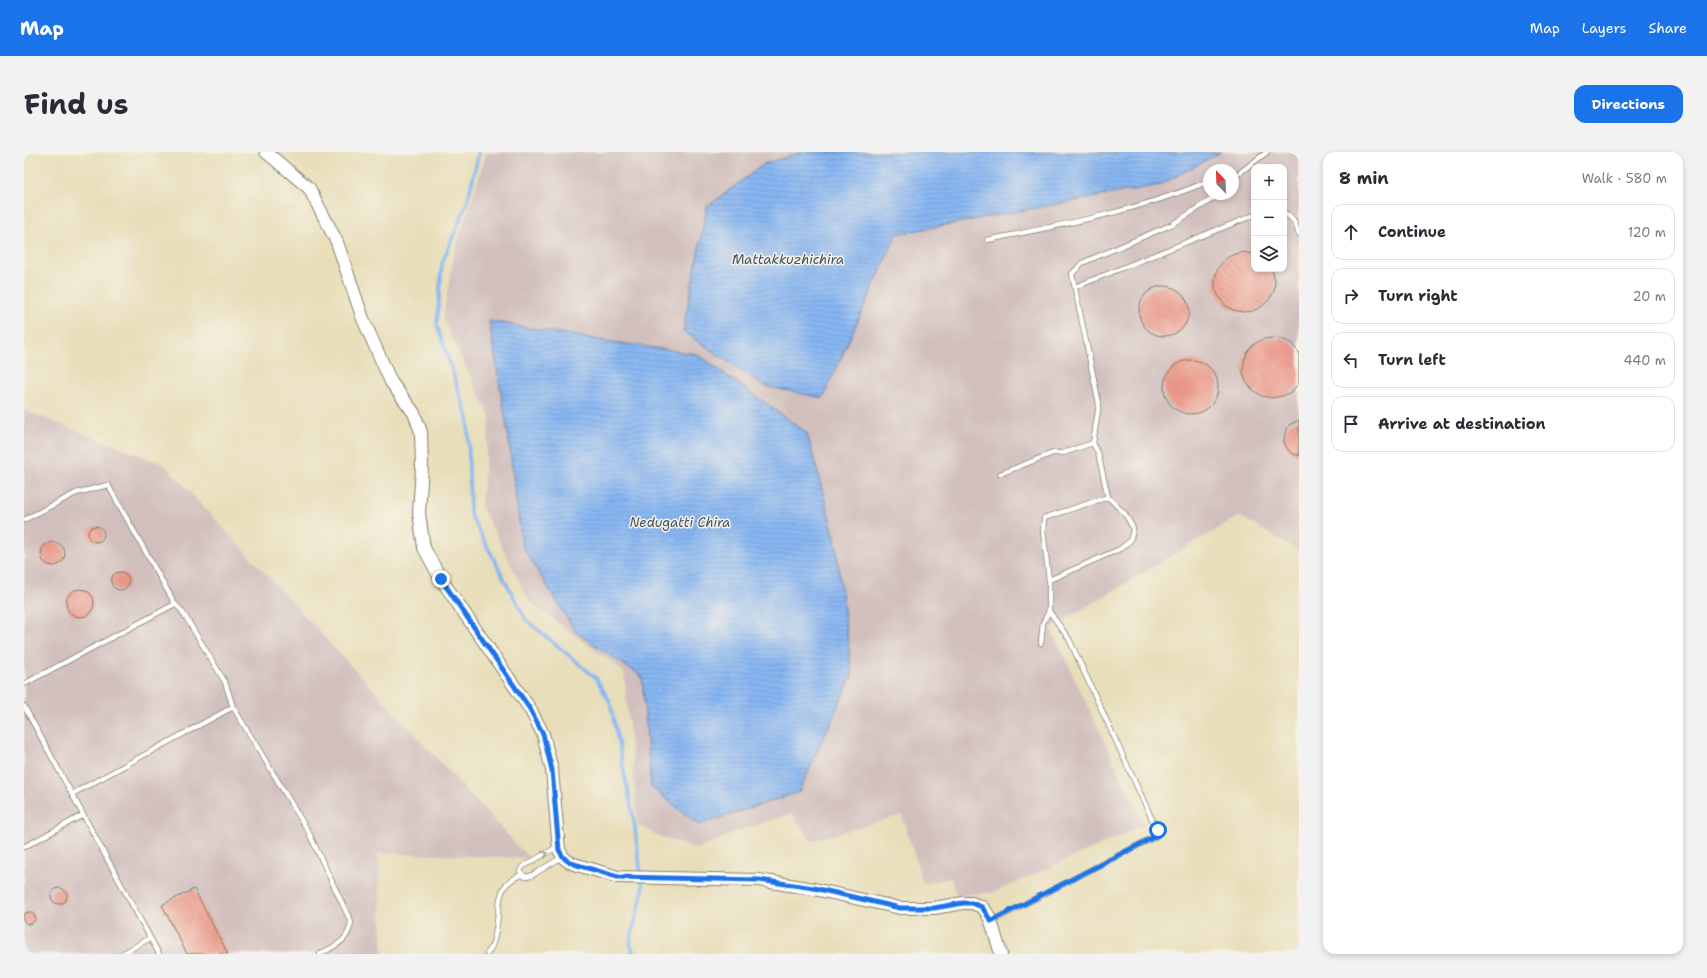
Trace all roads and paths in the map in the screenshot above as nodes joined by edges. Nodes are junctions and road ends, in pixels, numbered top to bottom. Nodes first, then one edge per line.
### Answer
1 (266, 152) edge
2 (1268, 152) edge
3 (1239, 172) edge
4 (1203, 184) edge
5 (1211, 200) edge
6 (1251, 215) edge
7 (1287, 215) edge
8 (1299, 234) edge
9 (987, 240) dead end
10 (1075, 287) junction
11 (1094, 443) junction
12 (1000, 474) dead end
13 (1108, 496) junction
14 (24, 520) edge
15 (1049, 580) junction
16 (175, 604) junction
17 (1049, 611) junction
18 (1042, 644) dead end
19 (24, 684) edge
20 (24, 706) edge
21 (234, 707) junction
22 (72, 794) junction
23 (83, 815) junction
24 (24, 847) edge
25 (560, 852) junction
26 (522, 874) junction
27 (991, 921) junction
28 (150, 938) junction
29 (122, 954) edge
30 (159, 954) edge
31 (320, 954) edge
32 (487, 954) edge
33 (1001, 954) edge

1 - 25 main road
2 - 3 lane
4 - 9 lane
5 - 10 lane
6 - 10 lane
7 - 8 lane
10 - 11 lane
11 - 12 lane
11 - 13 lane
13 - 15 lane
13 - 15 lane
14 - 16 lane
15 - 17 lane
16 - 19 lane
16 - 21 lane
17 - 18 lane
17 - 27 lane
20 - 22 lane
21 - 22 lane
21 - 31 lane
22 - 23 lane
23 - 24 lane
23 - 28 lane
25 - 26 lane
26 -> 25 lane
25 - 27 main road
26 - 32 lane
27 - 33 main road
28 - 29 lane
28 - 30 lane

